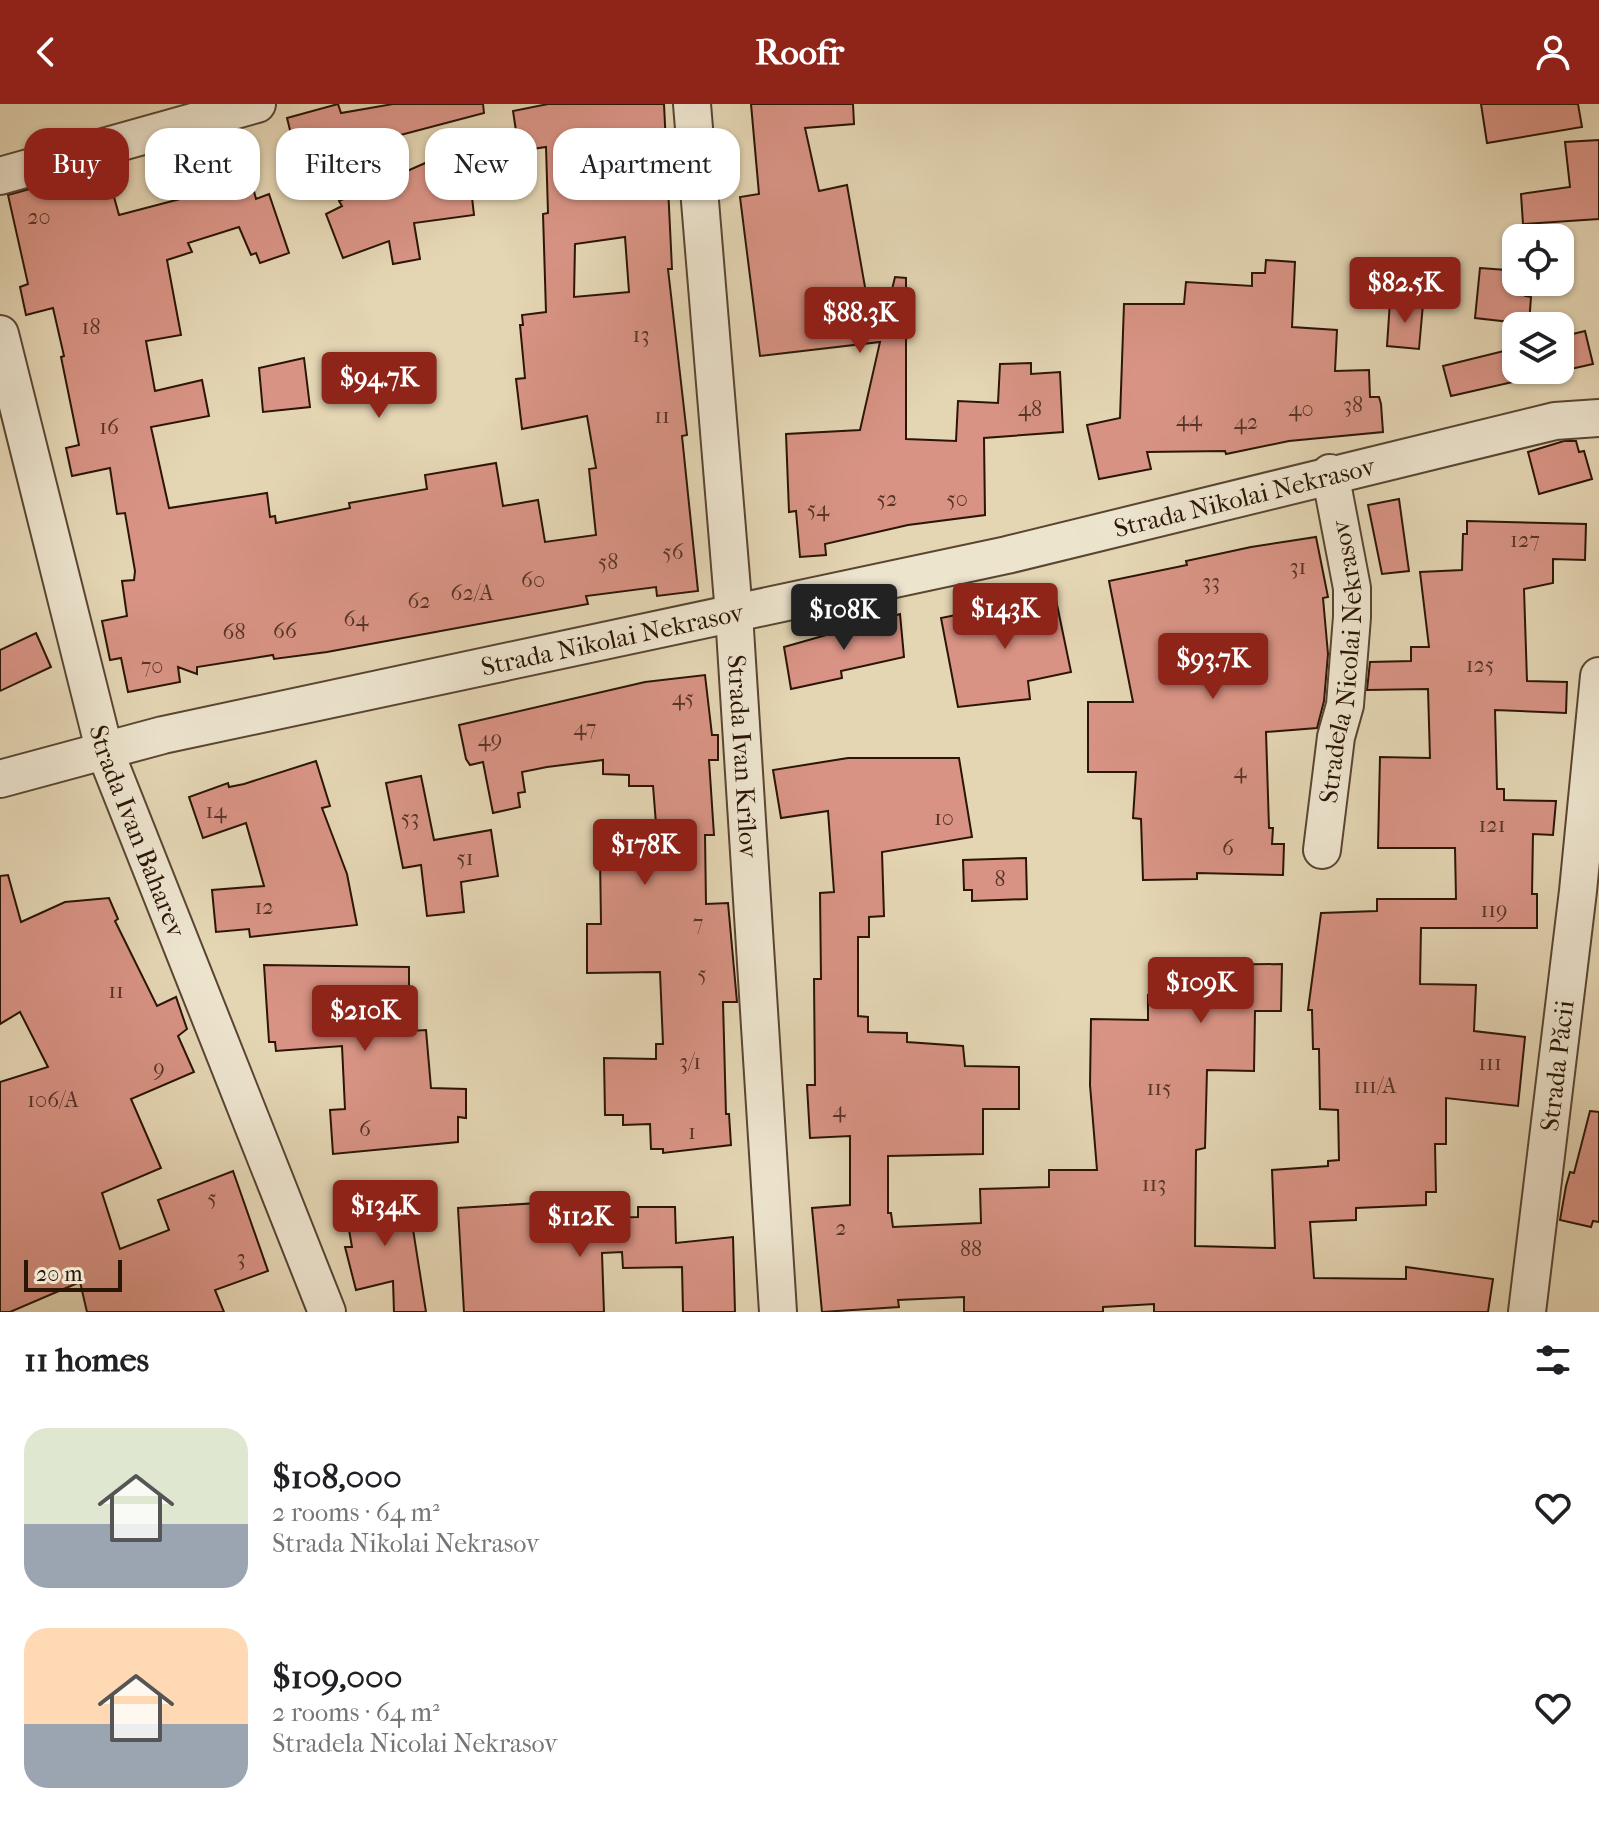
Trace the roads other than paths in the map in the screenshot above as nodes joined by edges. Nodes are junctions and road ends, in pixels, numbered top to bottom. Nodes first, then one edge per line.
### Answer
1 (257, 104) edge
2 (692, 104) edge
3 (0, 176) edge
4 (0, 334) edge
5 (1599, 418) edge
6 (1330, 473) junction
7 (734, 614) junction
8 (1599, 676) edge
9 (104, 749) junction
10 (0, 779) edge
11 (1322, 850) dead end
12 (1589, 897) edge
13 (327, 1312) edge
14 (778, 1312) edge
15 (1527, 1312) edge

1 - 3 street
2 - 7 street, Strada Ivan Krîlov
4 - 9 street, Strada Ivan Baharev
5 - 6 street, Strada Nikolai Nekrasov
6 - 7 street, Strada Nikolai Nekrasov
6 - 11 street, Stradela Nicolai Nekrasov
7 - 9 street, Strada Nikolai Nekrasov
7 - 14 street, Strada Ivan Krîlov
8 - 12 street, Strada Păcii
9 - 10 street, Strada Nikolai Nekrasov
9 - 13 street, Strada Ivan Baharev
12 - 15 street, Strada Păcii

